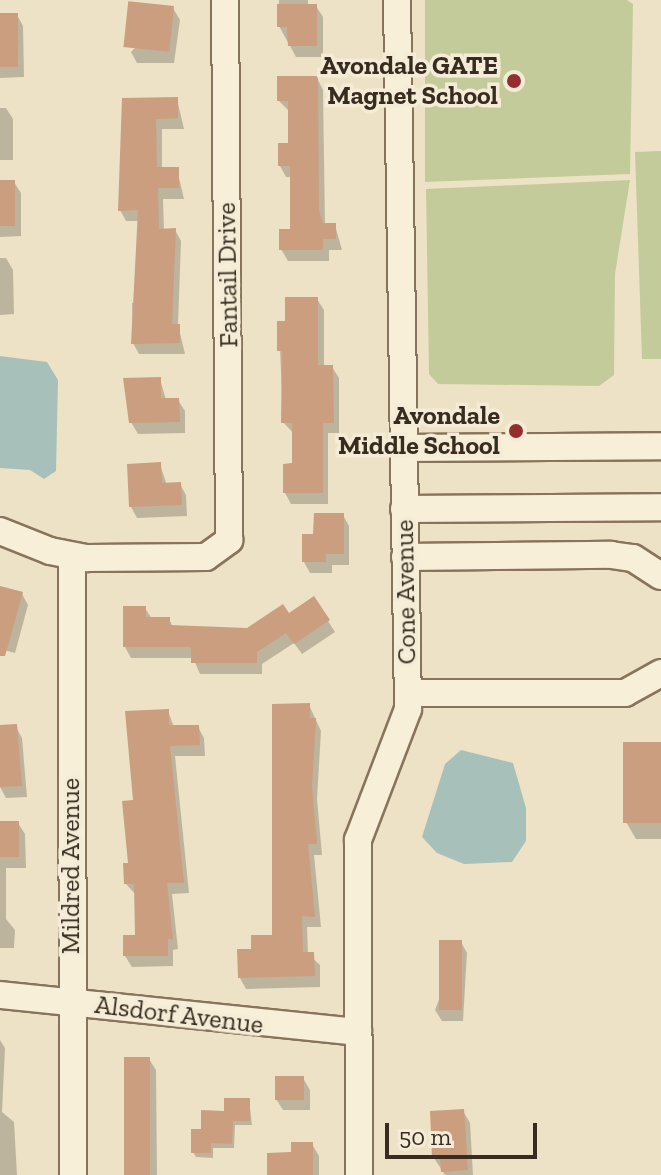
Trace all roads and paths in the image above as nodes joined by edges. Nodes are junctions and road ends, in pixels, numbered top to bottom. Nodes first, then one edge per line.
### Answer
1 (225, 0) edge
2 (397, 0) edge
3 (661, 446) edge
4 (402, 448) junction
5 (661, 507) edge
6 (404, 509) junction
7 (0, 531) edge
8 (72, 557) junction
9 (405, 557) junction
10 (661, 576) edge
11 (661, 673) edge
12 (408, 693) junction
13 (0, 995) edge
14 (73, 1003) junction
15 (358, 1032) junction
16 (73, 1175) edge
17 (359, 1175) edge

1 - 8 street, Fantail Drive
2 - 4 street, Cone Avenue
3 - 4 street
4 - 6 street, Cone Avenue
5 - 6 street
6 - 9 street, Cone Avenue
7 - 8 street
8 - 14 street, Mildred Avenue
9 - 10 street
9 - 12 street, Cone Avenue
11 - 12 street
12 - 15 street, Cone Avenue
13 - 14 street, Alsdorf Avenue
14 - 15 street, Alsdorf Avenue
14 - 16 street, Mildred Avenue
15 - 17 street, Cone Avenue

